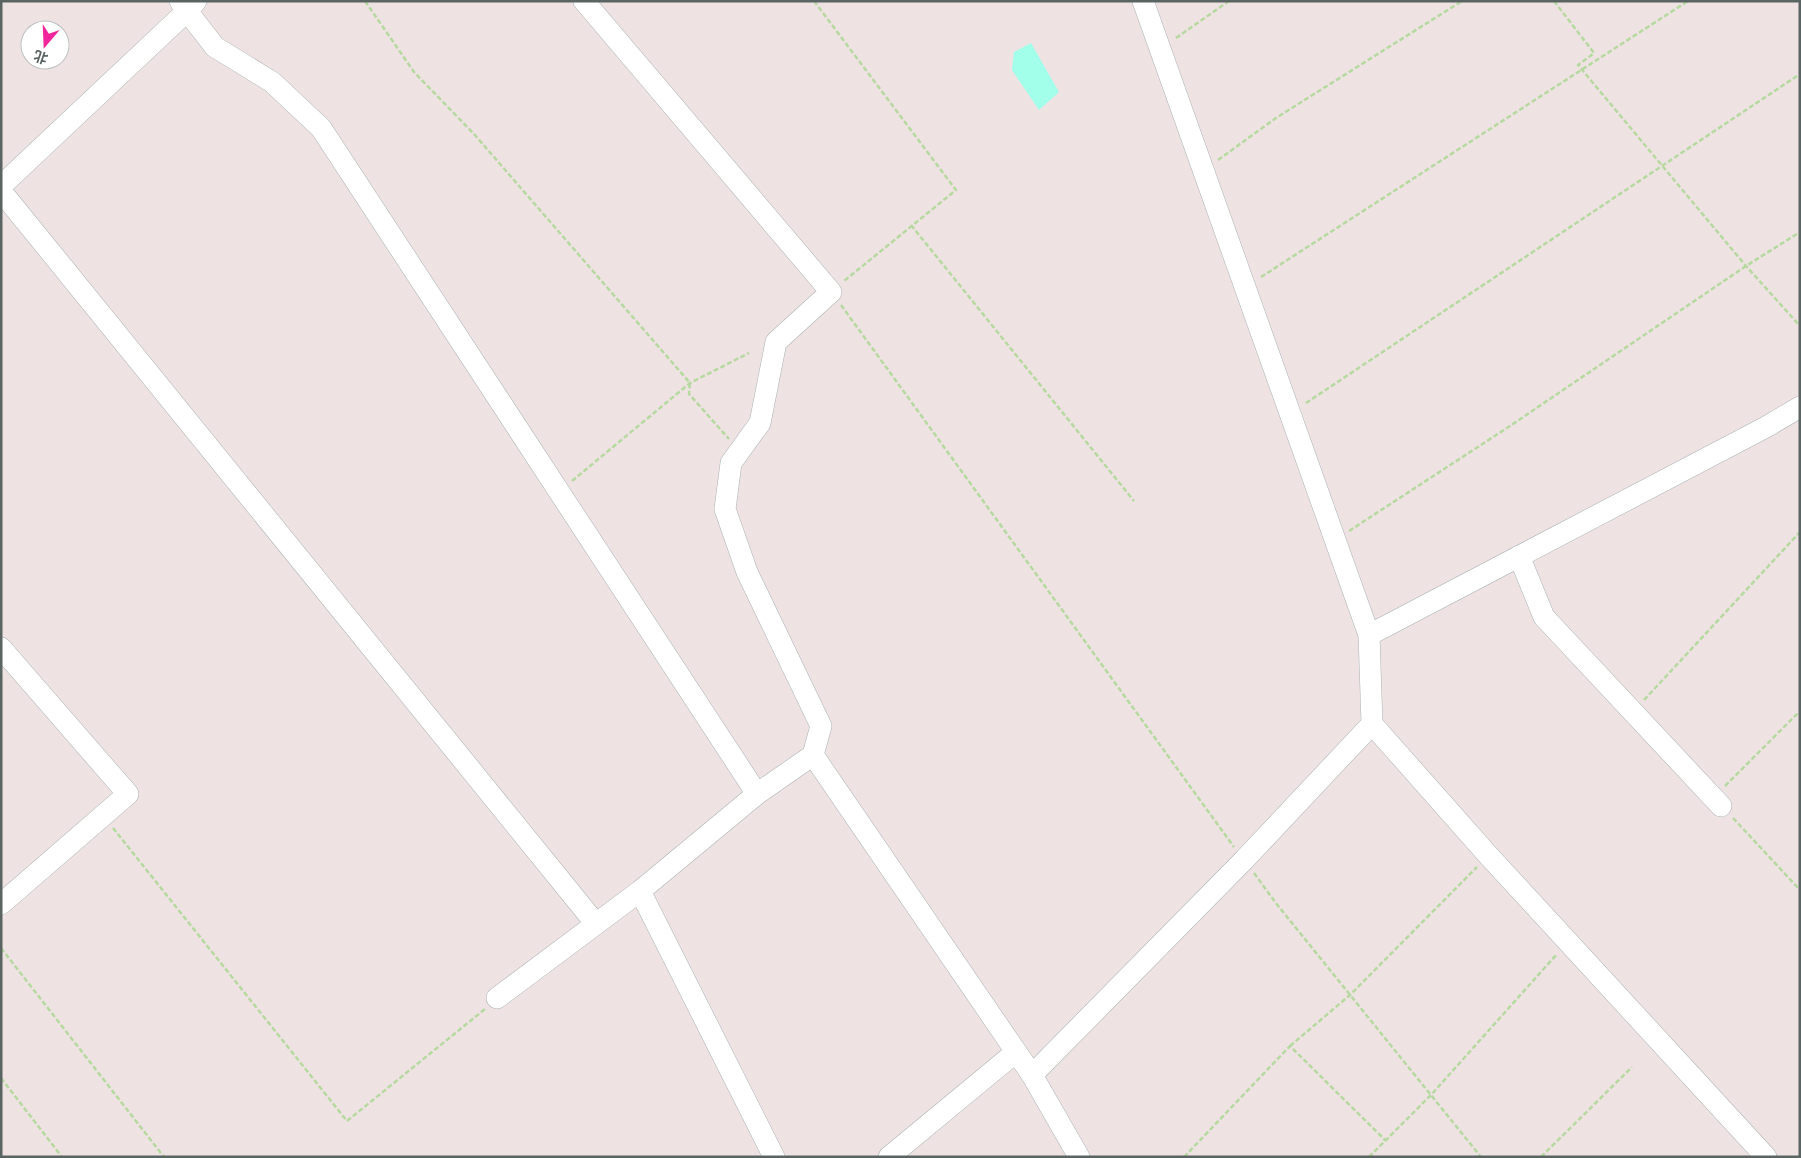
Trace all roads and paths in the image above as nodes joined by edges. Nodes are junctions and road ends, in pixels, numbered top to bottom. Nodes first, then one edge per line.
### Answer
1 (365, 1) edge
2 (584, 1) edge
3 (814, 1) edge
4 (1143, 1) edge
5 (1229, 1) edge
6 (1462, 1) edge
7 (1554, 1) edge
8 (1688, 1) edge
9 (188, 4) edge
10 (1160, 49) junction
11 (1583, 70) junction
12 (1800, 74) edge
13 (1662, 166) junction
14 (1203, 170) junction
15 (1, 186) edge
16 (1, 190) edge
17 (911, 225) junction
18 (1800, 232) edge
19 (1746, 266) junction
20 (1245, 287) junction
21 (832, 292) junction
22 (1800, 326) edge
23 (749, 353) dead end
24 (690, 383) junction
25 (1800, 407) edge
26 (1294, 424) junction
27 (740, 451) junction
28 (559, 491) junction
29 (1134, 501) dead end
30 (1800, 532) edge
31 (1335, 540) junction
32 (1519, 556) junction
33 (1369, 635) junction
34 (1, 648) edge
35 (1800, 711) edge
36 (1633, 712) junction
37 (1372, 724) junction
38 (813, 755) junction
39 (758, 794) junction
40 (1717, 802) junction
41 (103, 816) junction
42 (1488, 855) junction
43 (1244, 860) junction
44 (1800, 890) edge
45 (640, 891) junction
46 (1, 904) edge
47 (596, 924) junction
48 (1568, 942) junction
49 (1, 948) edge
50 (1350, 995) junction
51 (498, 998) joint
52 (1290, 1046) junction
53 (1016, 1052) junction
54 (1632, 1067) dead end
55 (1032, 1075) junction
56 (1, 1078) edge
57 (1431, 1094) junction
58 (1385, 1140) junction
59 (62, 1157) edge
60 (164, 1157) edge
61 (774, 1157) edge
62 (889, 1157) edge
63 (1079, 1157) edge
64 (1184, 1157) edge
65 (1370, 1157) edge
66 (1481, 1157) edge
67 (1541, 1157) edge
68 (1766, 1157) edge

1 - 24 path
2 - 21 street
3 - 17 path
4 - 10 street
5 - 10 path
6 - 14 path
7 - 11 path
8 - 11 path
9 - 15 street
9 - 28 street
10 - 14 street
11 - 13 path
11 - 20 path
12 - 13 path
13 - 19 path
13 - 26 path
14 - 20 street
16 - 47 street
17 - 21 path
17 - 29 path
18 - 19 path
19 - 22 path
19 - 31 path
20 - 26 street
21 - 27 street
21 - 43 path
23 - 24 path
24 - 27 path
24 - 28 path
25 - 32 street
26 - 31 street
27 - 38 street
28 - 39 street
30 - 36 path
31 - 33 street
32 - 33 street
32 - 36 street
33 - 37 street
34 - 41 street
35 - 40 path
36 - 40 street
37 - 42 street
37 - 43 street
38 - 39 street
38 - 53 street
39 - 45 street
40 - 44 path
41 - 46 street
41 - 51 path
42 - 48 street
42 - 50 path
43 - 50 path
43 - 55 street
45 - 47 street
45 - 61 street
47 - 51 street
48 - 57 path
48 - 68 street
49 - 60 path
50 - 52 path
50 - 57 path
52 - 58 path
52 - 64 path
53 - 55 street
53 - 62 street
54 - 67 path
55 - 63 street
56 - 59 path
57 - 58 path
57 - 66 path
58 - 65 path

